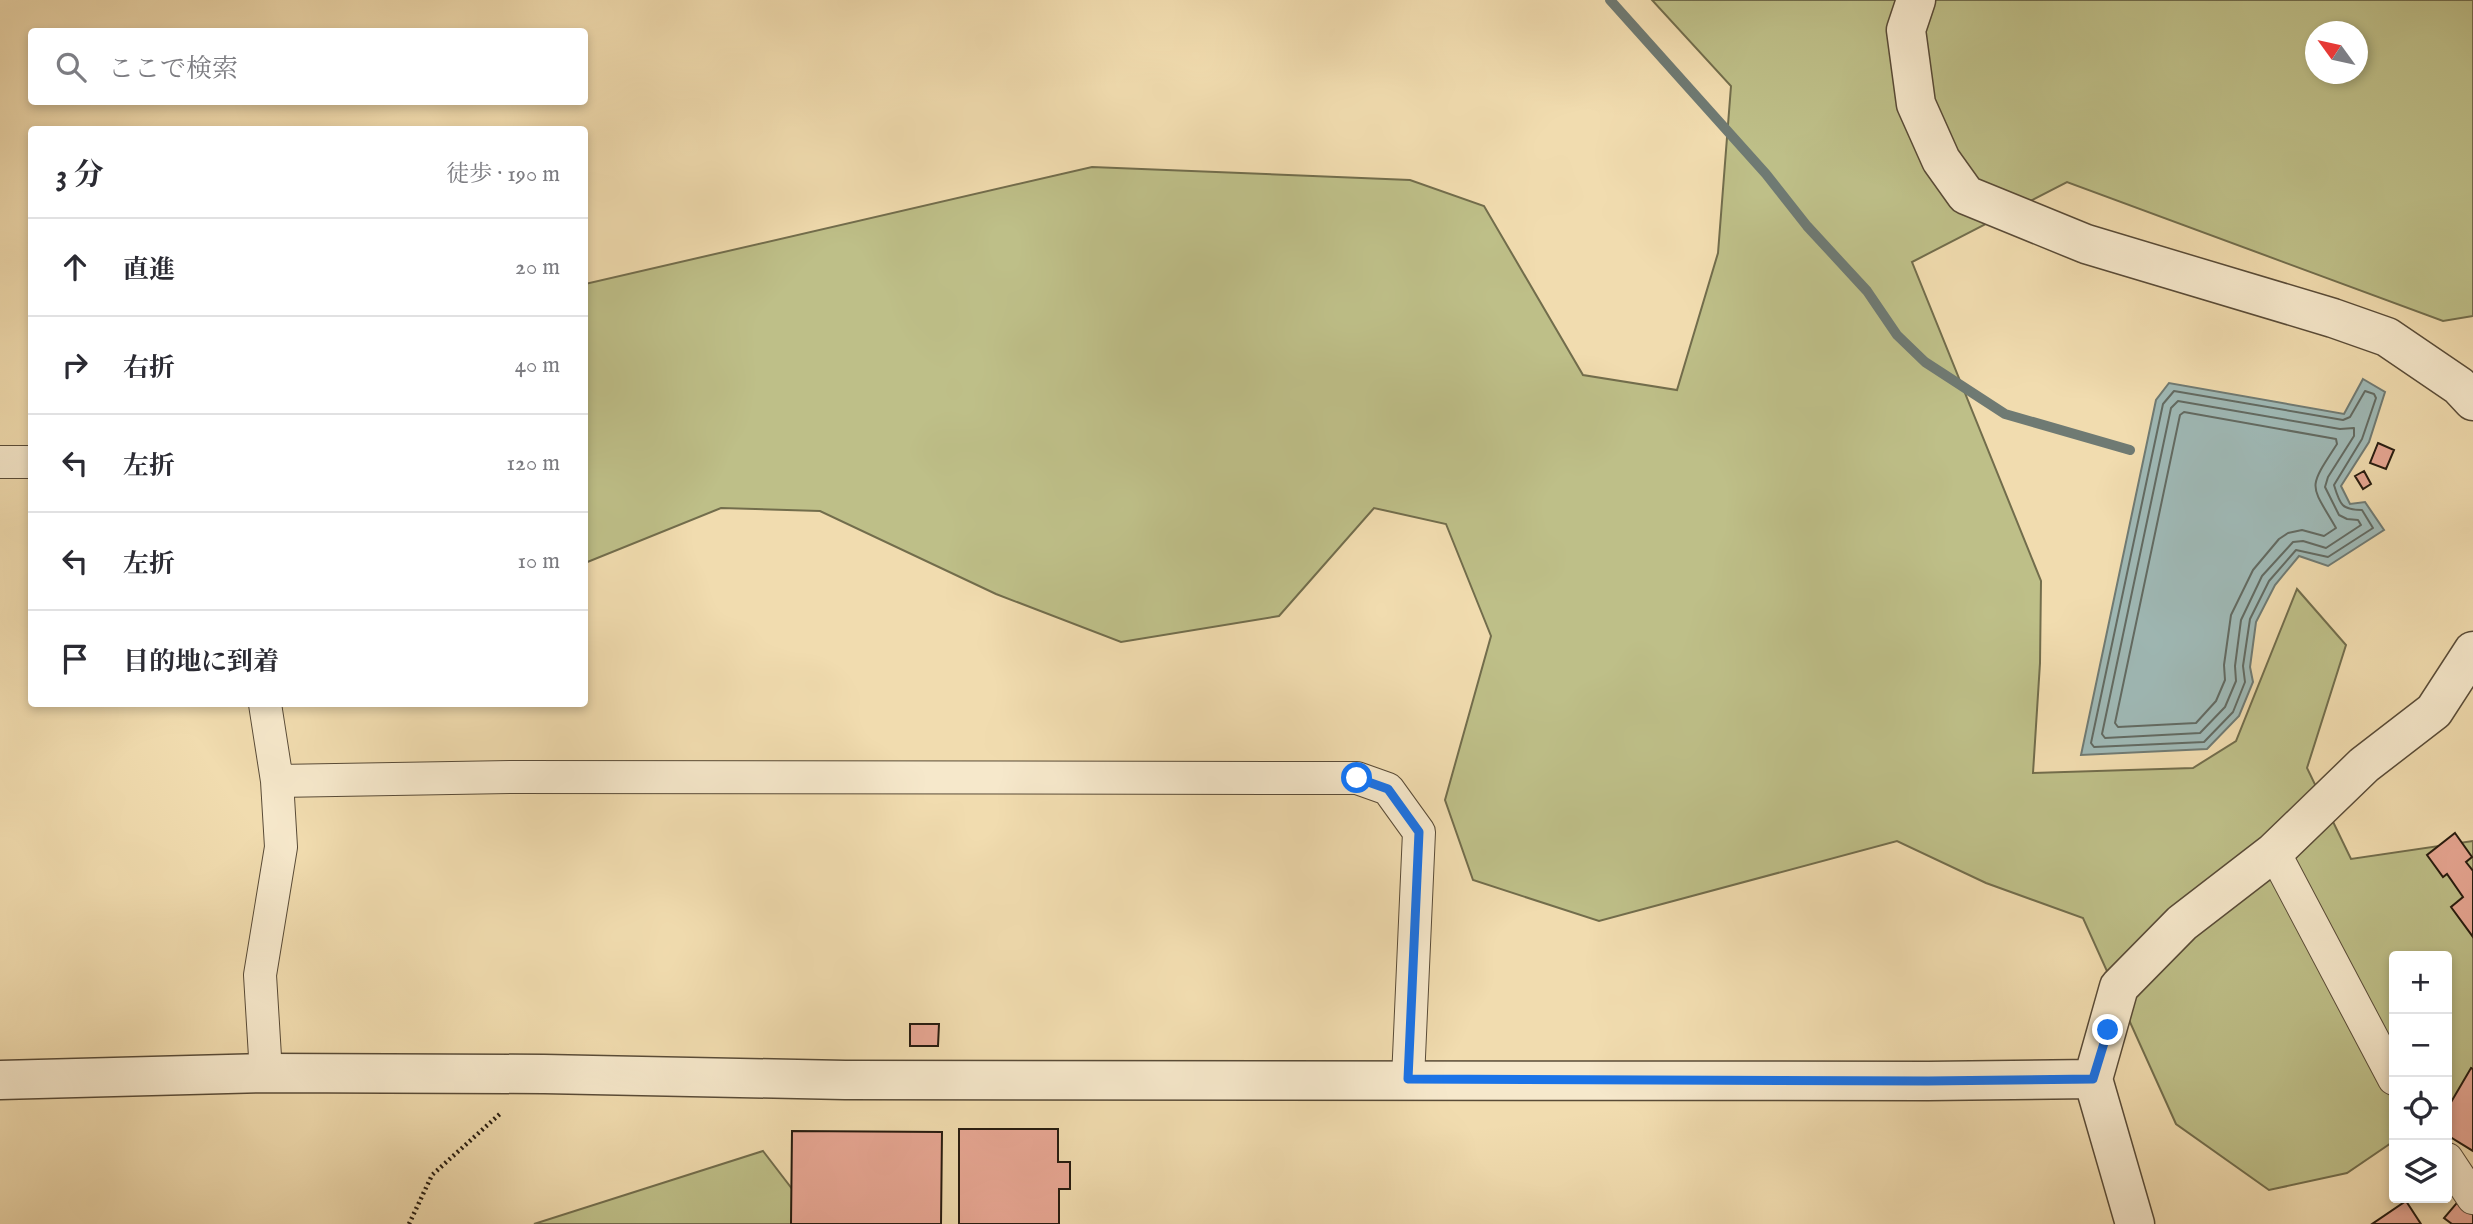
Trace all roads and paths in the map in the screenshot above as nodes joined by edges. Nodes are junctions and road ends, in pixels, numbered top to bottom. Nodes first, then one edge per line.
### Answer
1 (1916, 0) edge
2 (2473, 401) edge
3 (0, 462) edge
4 (28, 462) edge
5 (2473, 651) edge
6 (265, 707) edge
7 (277, 781) junction
8 (2274, 852) junction
9 (266, 1073) junction
10 (544, 1074) junction
11 (2393, 1077) edge
12 (1408, 1079) junction
13 (2093, 1079) junction
14 (0, 1080) edge
15 (2452, 1166) edge
16 (2473, 1198) edge
17 (409, 1224) edge
18 (2135, 1224) edge

1 - 2 street
3 - 4 street
5 - 8 street
6 - 7 street
7 - 9 street
7 - 12 street
8 - 11 street
8 - 13 street
9 - 10 street
9 - 14 street
10 - 12 street
10 - 17 path
12 - 13 street
13 - 18 street
15 - 16 street

